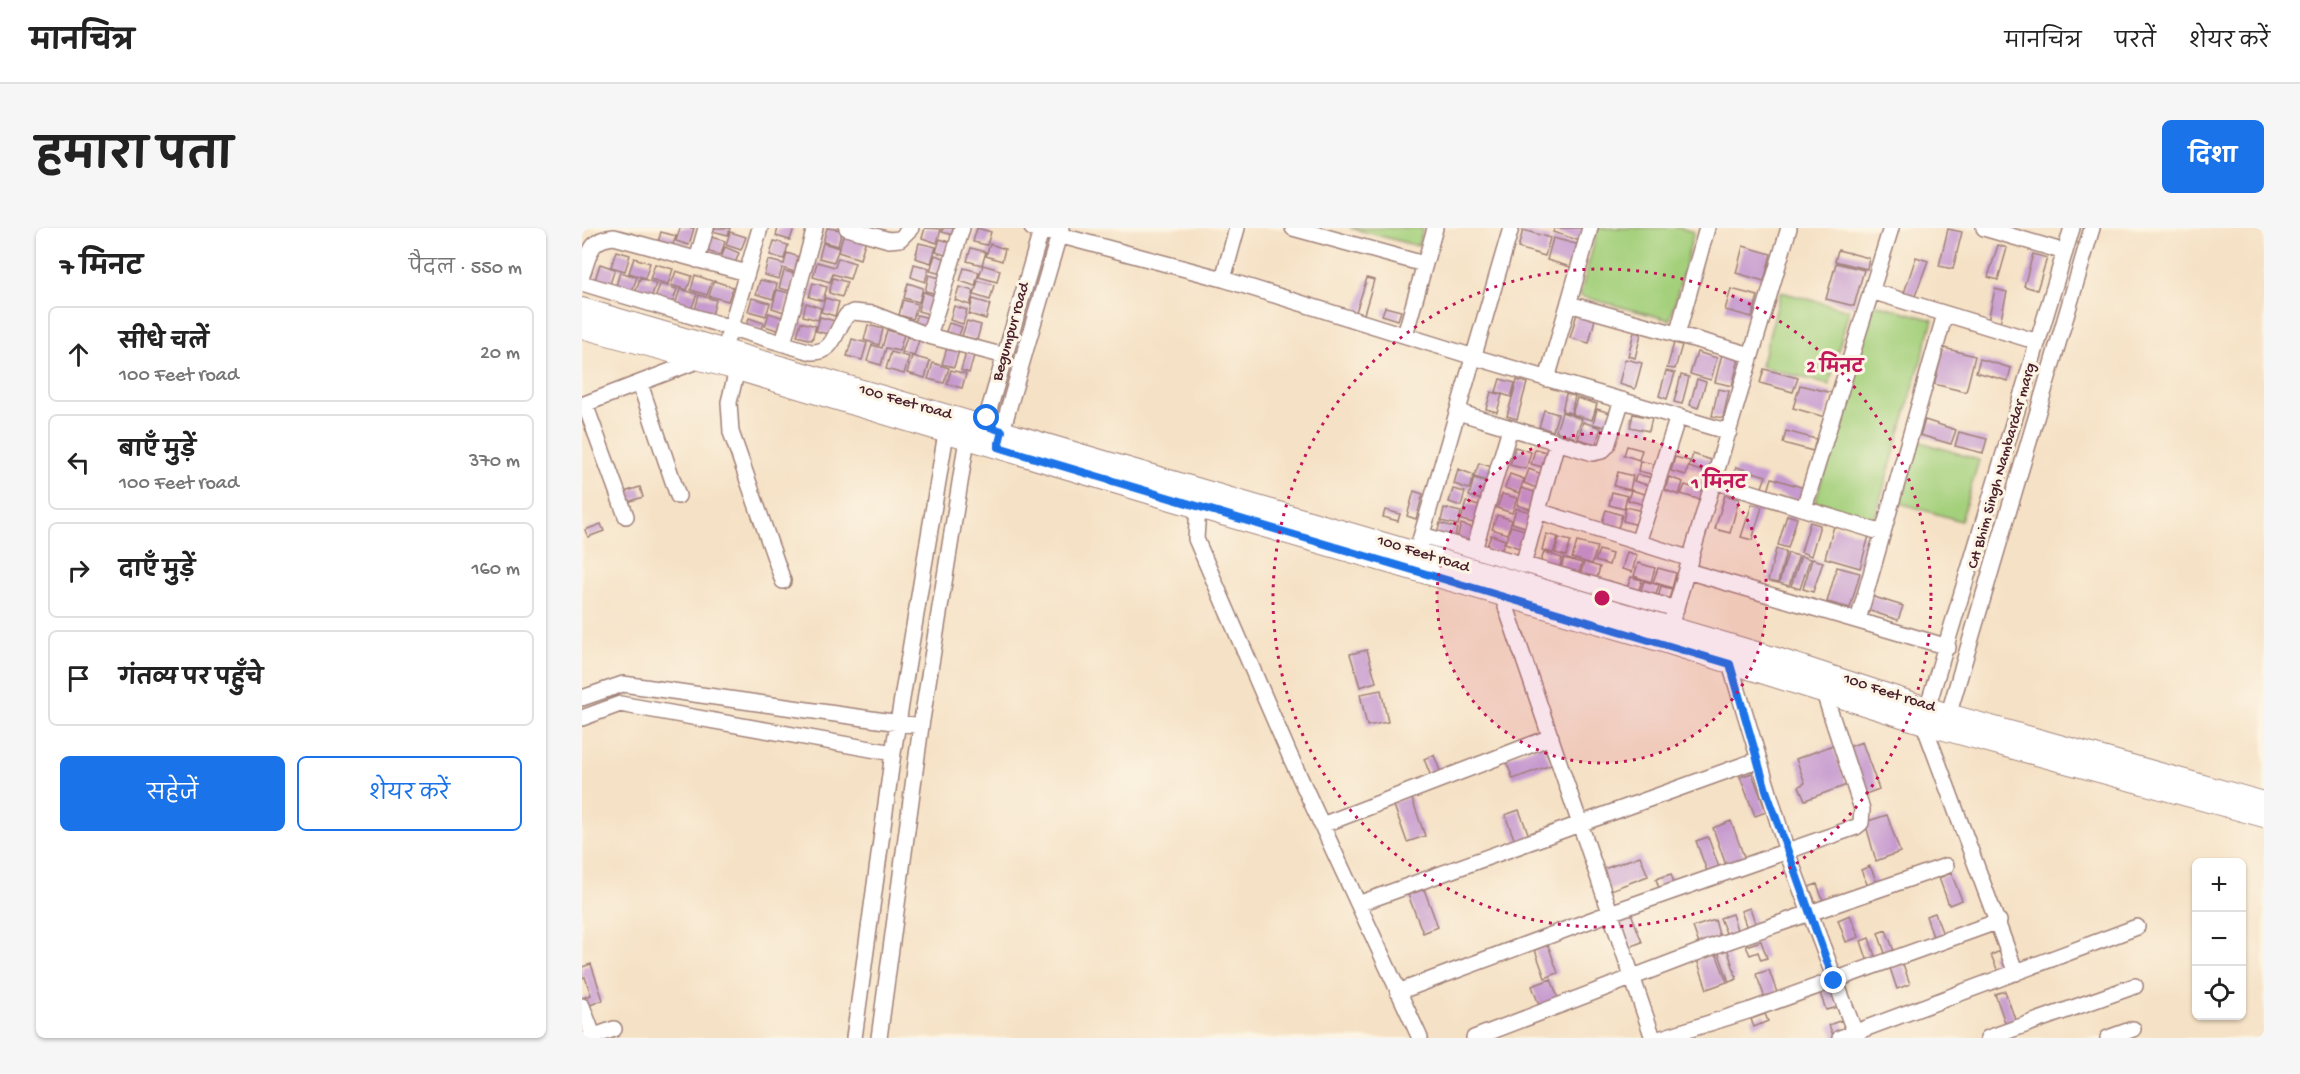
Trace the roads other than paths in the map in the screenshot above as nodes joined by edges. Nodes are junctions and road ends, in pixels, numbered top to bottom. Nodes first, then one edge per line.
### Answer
1 (706, 228) edge
2 (760, 228) edge
3 (815, 228) edge
4 (847, 228) edge
5 (911, 228) edge
6 (963, 228) edge
7 (1237, 228) edge
8 (1293, 228) edge
9 (1435, 228) edge
10 (1511, 228) edge
11 (1590, 228) edge
12 (1707, 228) edge
13 (1789, 228) edge
14 (1891, 228) edge
15 (1984, 228) edge
16 (2072, 228) edge
17 (2092, 228) edge
18 (1039, 229) edge
19 (1316, 231) edge
20 (1060, 232) edge
21 (2065, 252) junction
22 (697, 260) junction
23 (1424, 264) junction
24 (747, 273) junction
25 (582, 275) edge
26 (1224, 279) junction
27 (582, 283) edge
28 (1871, 291) junction
29 (1569, 304) junction
30 (582, 308) edge
31 (1945, 314) junction
32 (582, 328) edge
33 (730, 328) junction
34 (1405, 335) junction
35 (1677, 335) junction
36 (929, 336) junction
37 (2038, 342) junction
38 (783, 343) junction
39 (721, 351) junction
40 (1005, 356) junction
41 (1751, 356) junction
42 (1474, 357) junction
43 (698, 360) junction
44 (737, 370) junction
45 (1548, 379) junction
46 (640, 384) junction
47 (1622, 400) junction
48 (583, 404) edge
49 (1458, 412) junction
50 (1678, 417) junction
51 (1510, 428) junction
52 (1729, 432) junction
53 (946, 433) junction
54 (986, 437) junction
55 (1557, 442) junction
56 (1714, 481) junction
57 (678, 496) dead end
58 (1198, 508) junction
59 (1804, 508) junction
60 (1538, 512) junction
61 (626, 516) dead end
62 (1883, 533) junction
63 (1422, 535) junction
64 (1638, 543) junction
65 (1474, 550) junction
66 (1416, 554) junction
67 (1523, 565) junction
68 (1689, 565) junction
69 (783, 581) dead end
70 (1503, 598) junction
71 (1858, 620) junction
72 (1671, 627) junction
73 (1948, 647) junction
74 (1730, 664) junction
75 (1824, 693) junction
76 (582, 698) edge
77 (1925, 714) junction
78 (582, 718) edge
79 (1946, 722) junction
80 (898, 723) junction
81 (921, 726) junction
82 (1551, 737) junction
83 (893, 753) junction
84 (1757, 760) junction
85 (2264, 802) edge
86 (2264, 817) edge
87 (1322, 825) junction
88 (1580, 825) junction
89 (1787, 852) junction
90 (1946, 866) dead end
91 (1358, 904) junction
92 (1610, 913) junction
93 (1809, 914) junction
94 (1999, 921) junction
95 (2137, 927) dead end
96 (2016, 973) junction
97 (1631, 978) junction
98 (1834, 981) junction
99 (2135, 986) dead end
100 (1398, 992) junction
101 (582, 1006) edge
102 (614, 1029) dead end
103 (2133, 1029) dead end
104 (1856, 1035) edge
105 (592, 1038) edge
106 (854, 1038) edge
107 (879, 1038) edge
108 (1419, 1038) edge
109 (1474, 1038) edge
110 (1653, 1038) edge
111 (1662, 1038) edge
112 (1840, 1038) edge
113 (1988, 1038) edge
114 (2108, 1038) edge

1 - 22 street
2 - 24 street
3 - 38 street
4 - 5 street
6 - 36 street
7 - 26 street
8 - 19 street
9 - 23 street
10 - 42 street
11 - 29 street
12 - 35 street
13 - 41 street
14 - 28 street
15 - 21 street
16 - 21 street, CH Bhim Singh Nambardar marg
17 - 79 street, CH Bhim Singh Nambardar marg
18 - 20 street
18 - 40 street, Begumpur road
19 - 23 street
20 - 26 street
20 - 54 street, Begumpur road
21 - 37 street, CH Bhim Singh Nambardar marg
22 - 24 street
22 - 25 street
23 - 34 street
24 - 33 street
26 - 34 street
27 - 33 street
28 - 31 street
28 - 59 street
29 - 35 street
29 - 45 street
30 - 39 street, 100 Feet road
31 - 37 street
31 - 62 street
32 - 43 street, 100 Feet road
33 - 38 street
33 - 39 street
34 - 42 street
35 - 41 street
36 - 38 street
36 - 40 street
37 - 73 street, CH Bhim Singh Nambardar marg
39 - 43 street
39 - 54 street, 100 Feet road
40 - 54 street, Begumpur road
41 - 52 street
42 - 45 street
42 - 49 street
43 - 44 street, 100 Feet road
43 - 46 street
44 - 53 street, 100 Feet road
44 - 69 street
45 - 47 street
46 - 48 street
46 - 57 street
47 - 50 street
47 - 55 street
48 - 61 street
49 - 51 street
49 - 63 street
50 - 52 street
50 - 64 street
51 - 55 street
51 - 65 street
52 - 56 street
53 - 54 street, 100 Feet road
53 - 80 street
54 - 58 street, 100 Feet road
54 - 66 street, 100 Feet road
54 - 81 street
55 - 60 street
56 - 59 street
56 - 68 street
58 - 70 street, 100 Feet road
58 - 87 street
59 - 62 street
60 - 64 street
60 - 67 street
62 - 71 street
63 - 65 street
63 - 66 street
64 - 68 street
65 - 67 street
66 - 72 street, 100 Feet road
67 - 72 street
68 - 71 street
68 - 72 street
70 - 72 street, 100 Feet road
70 - 82 street
71 - 73 street
72 - 74 street, 100 Feet road
72 - 77 street, 100 Feet road
73 - 77 street, CH Bhim Singh Nambardar marg
74 - 75 street, 100 Feet road
74 - 84 street
75 - 77 street, 100 Feet road
75 - 89 street
76 - 80 street
77 - 79 street, 100 Feet road
77 - 94 street
78 - 83 street
79 - 85 street, 100 Feet road
79 - 86 street, 100 Feet road
80 - 81 street
80 - 83 street
81 - 107 street
82 - 87 street
82 - 88 street
83 - 106 street
84 - 88 street
84 - 89 street
87 - 91 street
88 - 91 street
88 - 92 street
89 - 92 street
89 - 93 street
90 - 93 street
91 - 100 street
92 - 97 street
92 - 100 street
93 - 97 street
93 - 98 street
94 - 96 street
94 - 98 street
95 - 96 street
96 - 104 street
97 - 109 street
97 - 110 street
98 - 104 street
98 - 111 street
99 - 113 street
100 - 108 street
101 - 105 street
102 - 105 street
103 - 114 street
104 - 112 street

